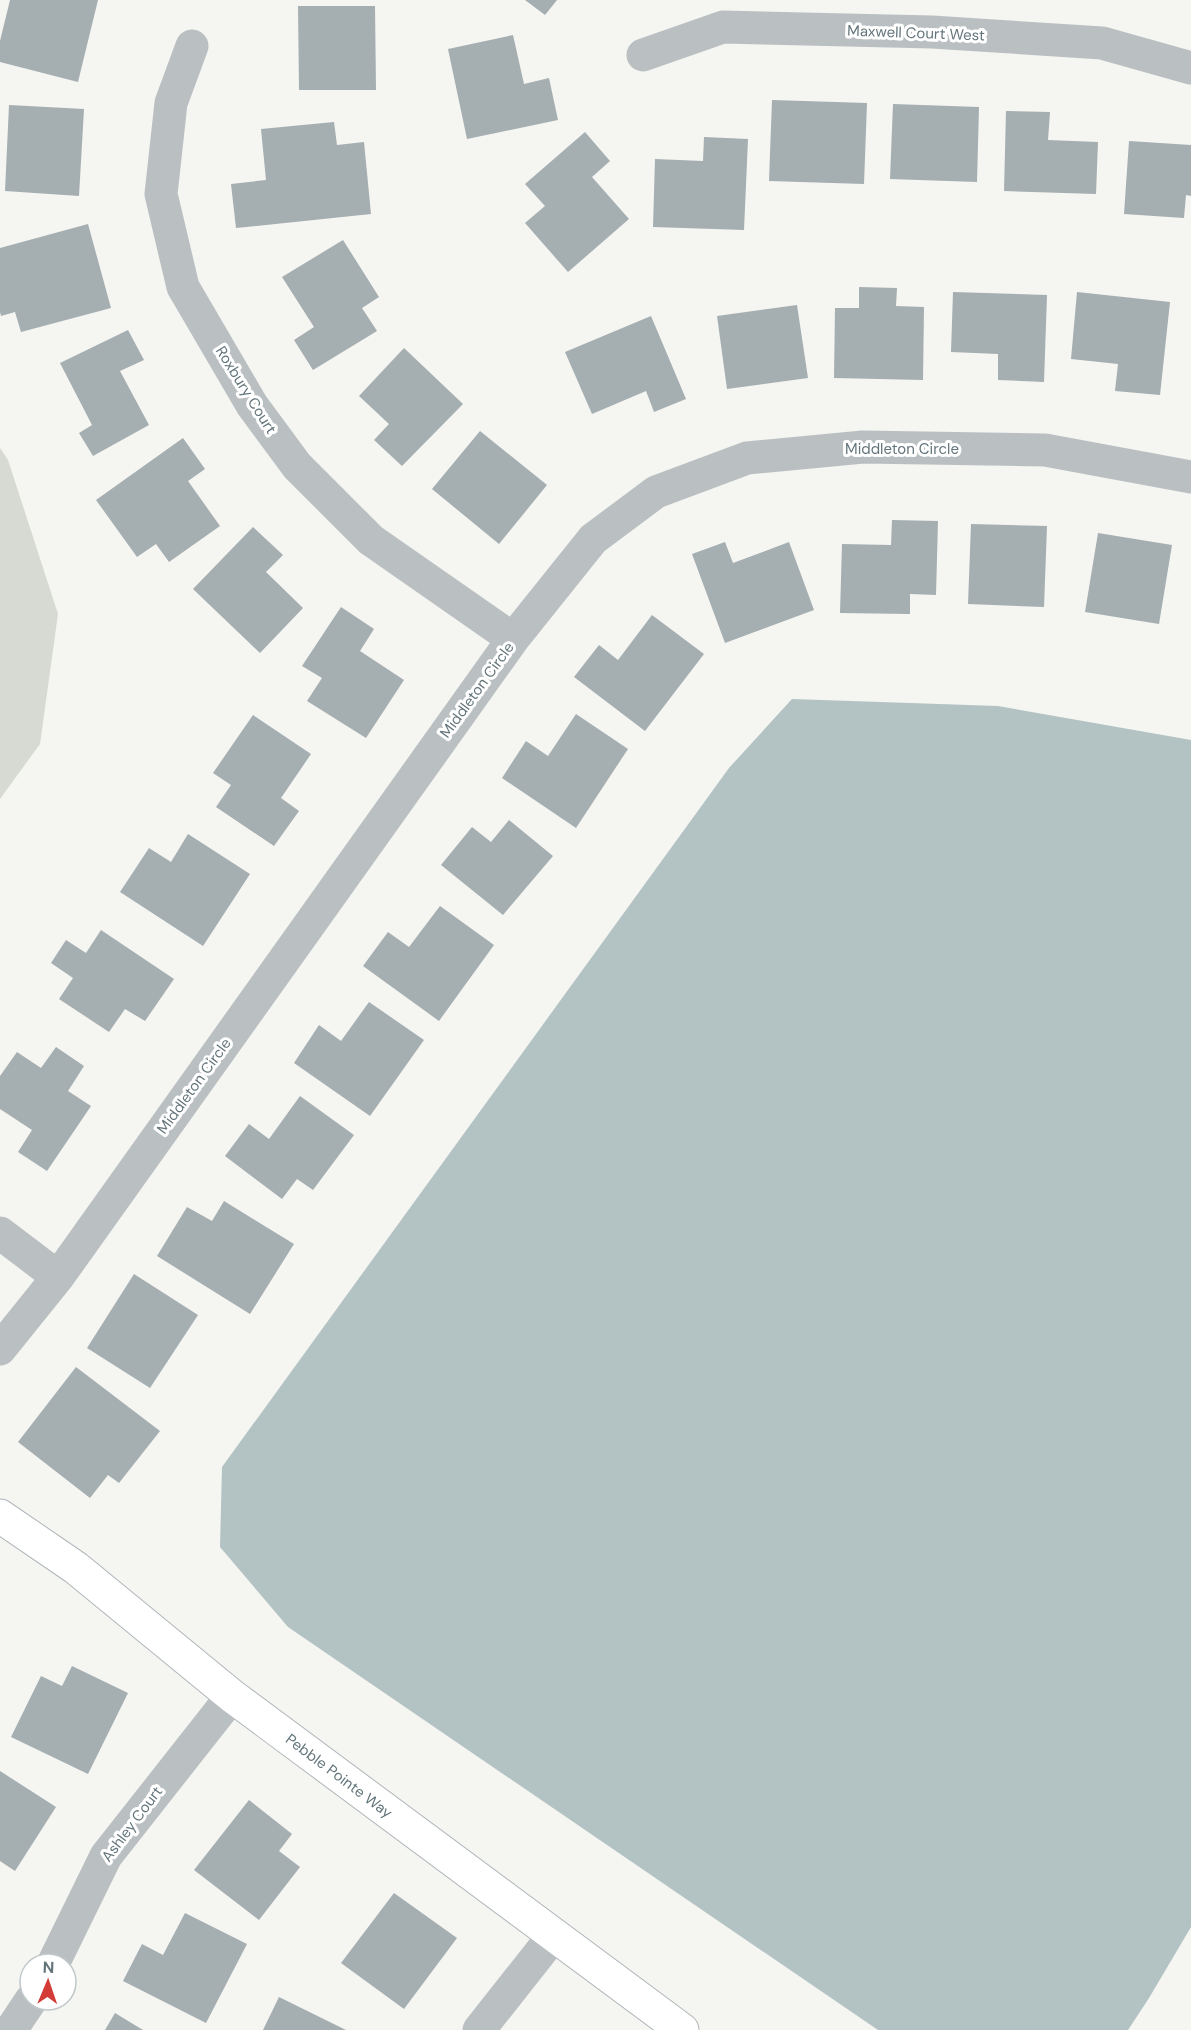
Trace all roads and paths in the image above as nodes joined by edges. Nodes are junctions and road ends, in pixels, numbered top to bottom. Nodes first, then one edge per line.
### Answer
1 (192, 46) dead end
2 (643, 55) dead end
3 (1191, 68) edge
4 (1191, 477) edge
5 (513, 639) junction
6 (0, 1233) edge
7 (58, 1277) junction
8 (0, 1349) edge
9 (0, 1516) edge
10 (232, 1696) junction
11 (554, 1935) junction
12 (59, 1952) edge
13 (23, 2012) edge
14 (11, 2030) edge
15 (479, 2030) edge
16 (682, 2030) edge

1 - 5 street, Roxbury Court
2 - 3 street, Maxwell Court West
4 - 5 street, Middleton Circle
5 - 7 street, Middleton Circle
6 - 7 street
7 - 8 street, Middleton Circle
9 - 10 street, Pebble Pointe Way
10 - 11 street, Pebble Pointe Way
10 - 12 street, Ashley Court
11 - 15 street
11 - 16 street, Pebble Pointe Way
13 - 14 street

